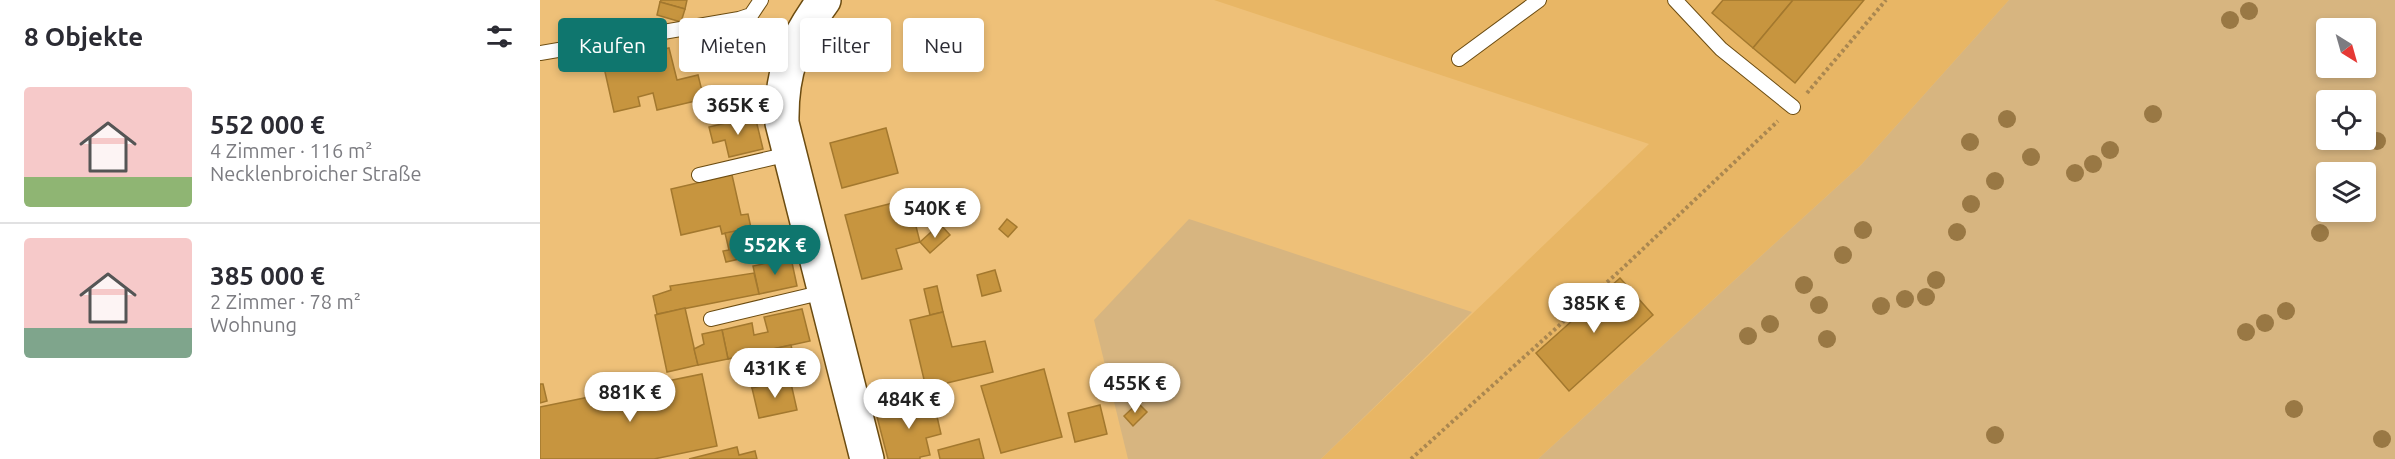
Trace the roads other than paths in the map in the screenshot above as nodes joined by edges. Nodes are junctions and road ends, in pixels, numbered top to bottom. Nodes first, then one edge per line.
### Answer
1 (761, 0) edge
2 (824, 0) edge
3 (1539, 0) edge
4 (1675, 0) edge
5 (540, 53) edge
6 (1459, 59) dead end
7 (1793, 106) road end
8 (789, 154) junction
9 (699, 175) dead end
10 (824, 292) junction
11 (711, 319) dead end
12 (867, 459) edge

1 - 5 lane
2 - 8 main road
3 - 6 lane
4 - 7 lane
8 - 9 lane
8 - 10 main road
10 - 11 lane
10 - 12 main road

